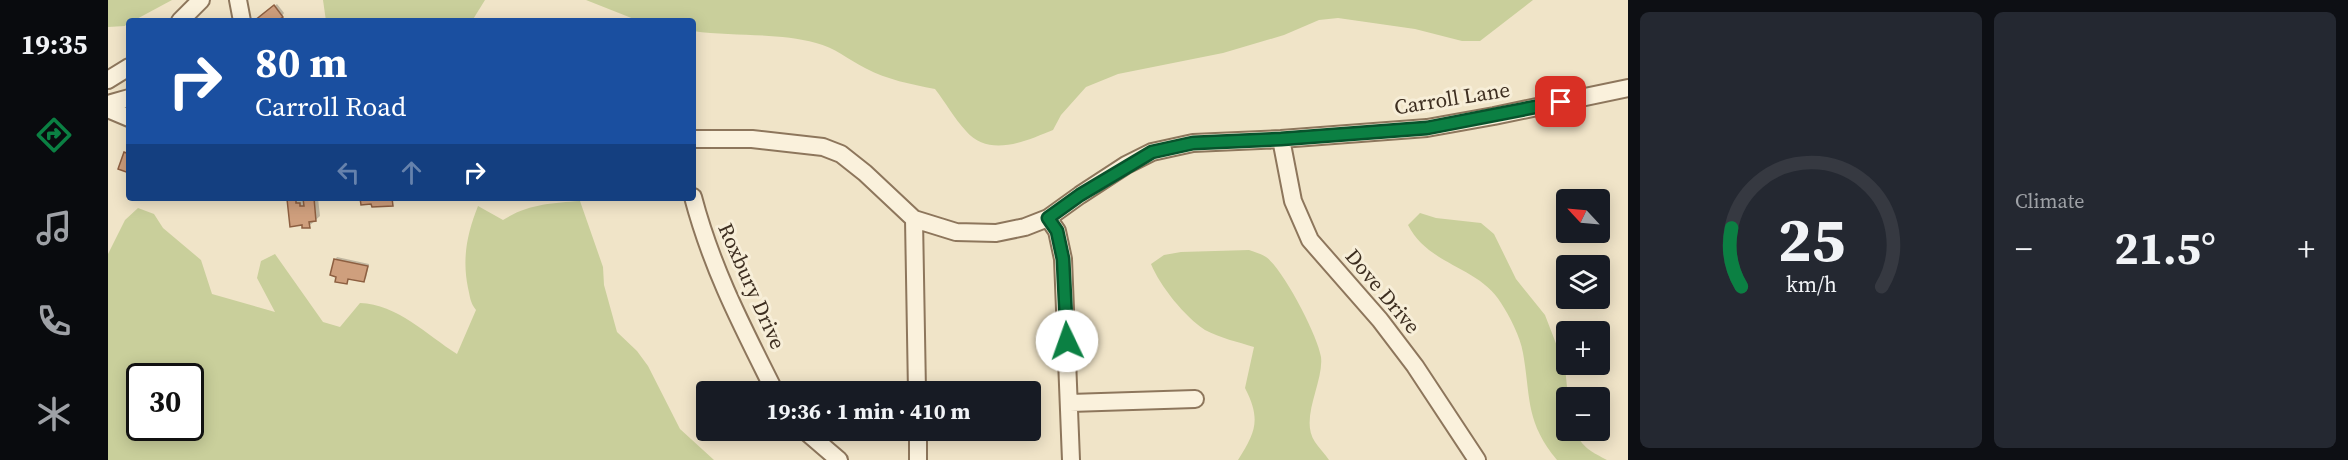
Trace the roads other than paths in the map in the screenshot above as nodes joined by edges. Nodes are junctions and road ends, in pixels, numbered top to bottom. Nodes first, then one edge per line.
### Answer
1 (201, 0) edge
2 (238, 0) edge
3 (183, 18) edge
4 (241, 18) edge
5 (126, 69) edge
6 (108, 80) edge
7 (1628, 88) edge
8 (126, 99) edge
9 (108, 104) edge
10 (108, 109) edge
11 (126, 117) edge
12 (696, 139) edge
13 (1281, 139) junction
14 (694, 201) edge
15 (1048, 218) junction
16 (914, 219) junction
17 (770, 381) edge
18 (917, 381) edge
19 (1195, 399) dead end
20 (1070, 403) junction
21 (817, 441) edge
22 (918, 441) edge
23 (839, 460) edge
24 (918, 460) edge
25 (1071, 460) edge
26 (1476, 460) edge

1 - 3 street
2 - 4 street
5 - 6 street
7 - 13 street, Carroll Lane
8 - 9 street
10 - 11 street
12 - 16 street
13 - 15 street, Carroll Lane
13 - 26 street, Dove Drive
14 - 17 street, Roxbury Drive
15 - 16 street, Carroll Lane
15 - 20 street
16 - 18 street
19 - 20 street
20 - 25 street
21 - 23 street
22 - 24 street

